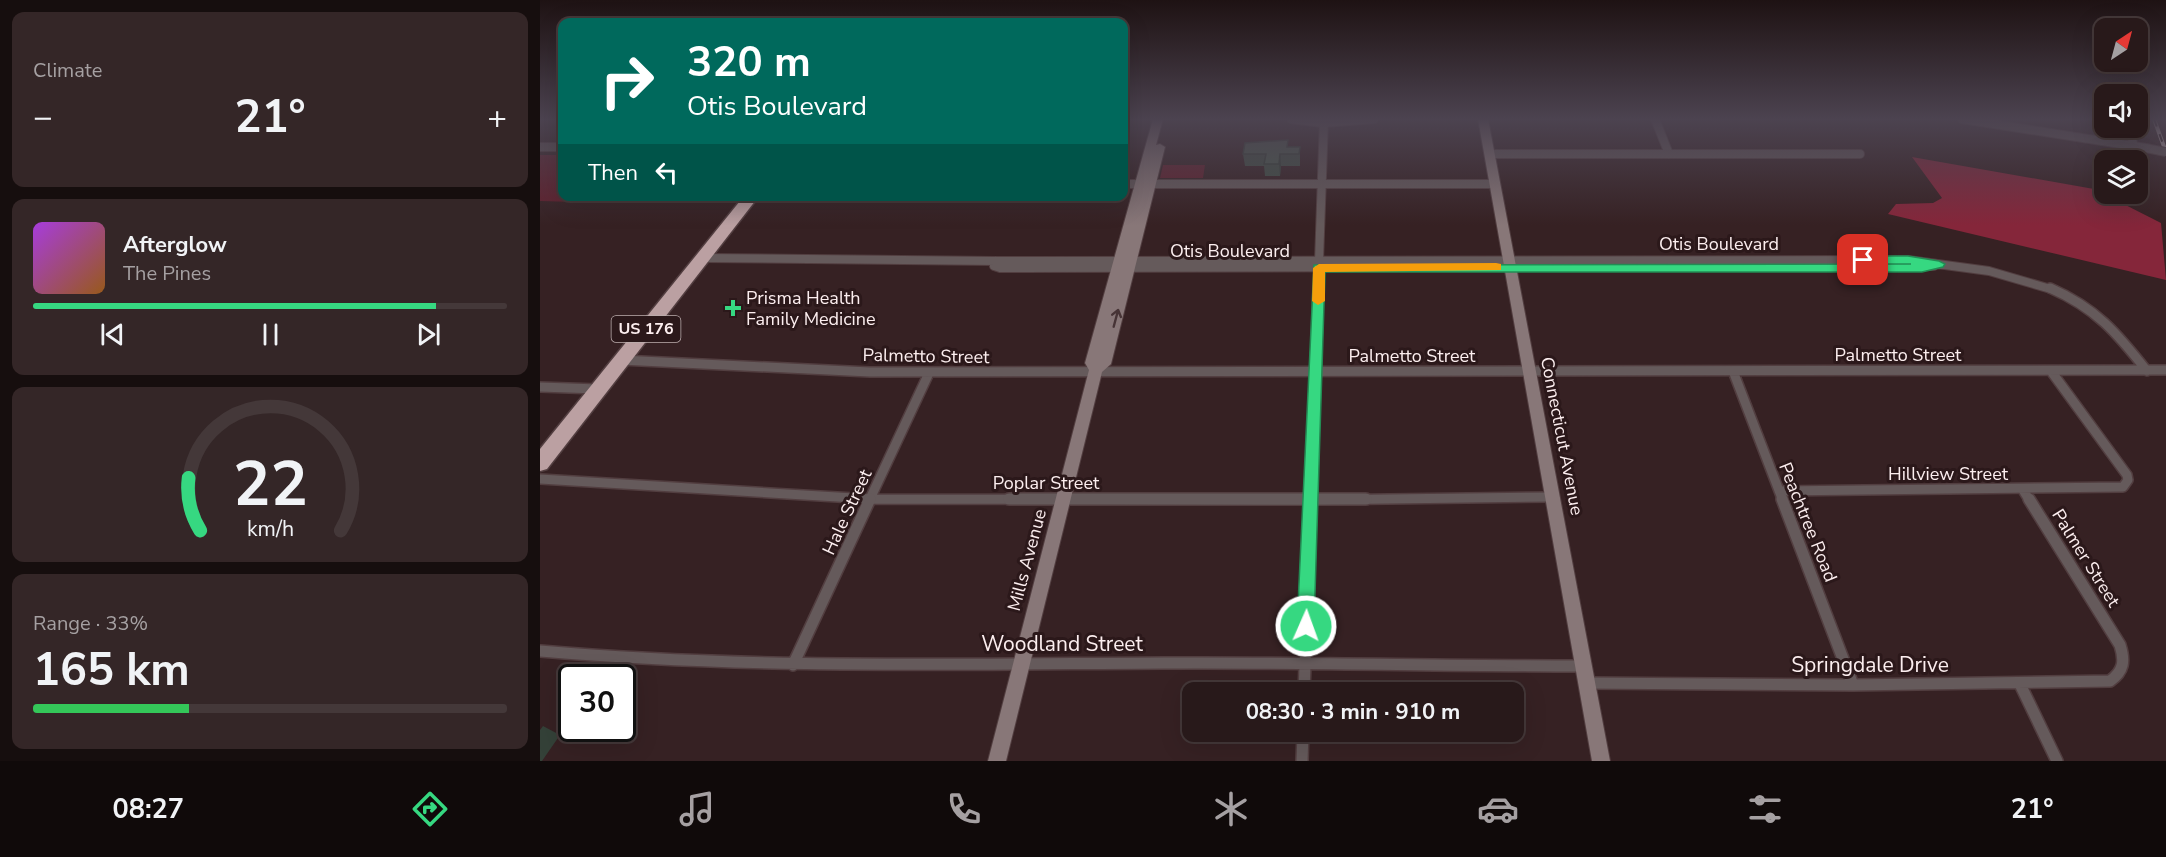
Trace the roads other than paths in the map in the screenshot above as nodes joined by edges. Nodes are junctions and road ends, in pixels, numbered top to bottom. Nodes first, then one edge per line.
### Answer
1 (1489, 154) edge
2 (1151, 155) edge
3 (1156, 155) edge
4 (1323, 155) edge
5 (1128, 184) edge
6 (1146, 184) junction
7 (1322, 184) junction
8 (1495, 184) junction
9 (748, 201) edge
10 (703, 258) junction
11 (1509, 263) junction
12 (1125, 264) junction
13 (1319, 264) junction
14 (621, 360) junction
15 (2165, 370) edge
16 (1733, 371) junction
17 (2051, 371) junction
18 (2147, 371) junction
19 (1096, 372) junction
20 (1316, 372) junction
21 (1530, 372) junction
22 (929, 373) junction
23 (540, 387) edge
24 (598, 389) junction
25 (540, 463) edge
26 (540, 479) edge
27 (2023, 490) junction
28 (1779, 491) junction
29 (1553, 497) junction
30 (871, 499) junction
31 (1063, 499) junction
32 (1310, 500) junction
33 (2120, 645) joint
34 (540, 651) edge
35 (1021, 663) junction
36 (1304, 663) junction
37 (793, 665) junction
38 (1584, 666) junction
39 (1304, 682) edge
40 (1587, 683) junction
41 (2020, 684) junction
42 (1853, 685) junction
43 (1303, 742) edge
44 (997, 761) edge
45 (1302, 761) edge
46 (1601, 761) edge
47 (2057, 761) edge

1 - 8 street, Connecticut Avenue
2 - 6 street, Mills Avenue
3 - 6 street, Mills Avenue
4 - 7 street
5 - 6 street
6 - 7 street
6 - 12 street, Mills Avenue
7 - 8 street
7 - 13 street
8 - 11 street, Connecticut Avenue
9 - 10 highway, US 176
10 - 12 street, Otis Boulevard
10 - 14 highway, US 176
11 - 13 street, Otis Boulevard
11 - 18 street, Otis Boulevard
11 - 21 street, Connecticut Avenue
12 - 13 street, Otis Boulevard
12 - 19 street, Mills Avenue
13 - 20 street
14 - 22 street, Palmetto Street
14 - 24 highway, US 176
15 - 18 street, Palmetto Street
16 - 17 street, Palmetto Street
16 - 21 street, Palmetto Street
16 - 28 street, Peachtree Road
17 - 18 street, Palmetto Street
17 - 27 street, Hillview Street
19 - 20 street, Palmetto Street
19 - 22 street, Palmetto Street
19 - 31 street, Mills Avenue
20 - 21 street, Palmetto Street
20 - 32 street
21 - 29 street, Connecticut Avenue
22 - 30 street, Hale Street
23 - 24 street
24 - 25 highway, US 176
26 - 30 street, Poplar Street
27 - 28 street, Hillview Street
27 - 33 street, Palmer Street
28 - 42 street, Peachtree Road
29 - 32 street, Poplar Street
29 - 38 street, Connecticut Avenue
30 - 31 street, Poplar Street
30 - 37 street, Hale Street
31 - 32 street, Poplar Street
31 - 35 street, Mills Avenue
32 - 36 street
33 - 41 street, Springdale Drive
34 - 37 street, Woodland Street
35 - 36 street, Woodland Street
35 - 37 street, Woodland Street
35 - 44 street, Mills Avenue
36 - 38 street, Woodland Street
36 - 39 street
38 - 40 street, Connecticut Avenue
40 - 42 street, Springdale Drive
40 - 46 street, Connecticut Avenue
41 - 42 street, Springdale Drive
41 - 47 street
43 - 45 street

